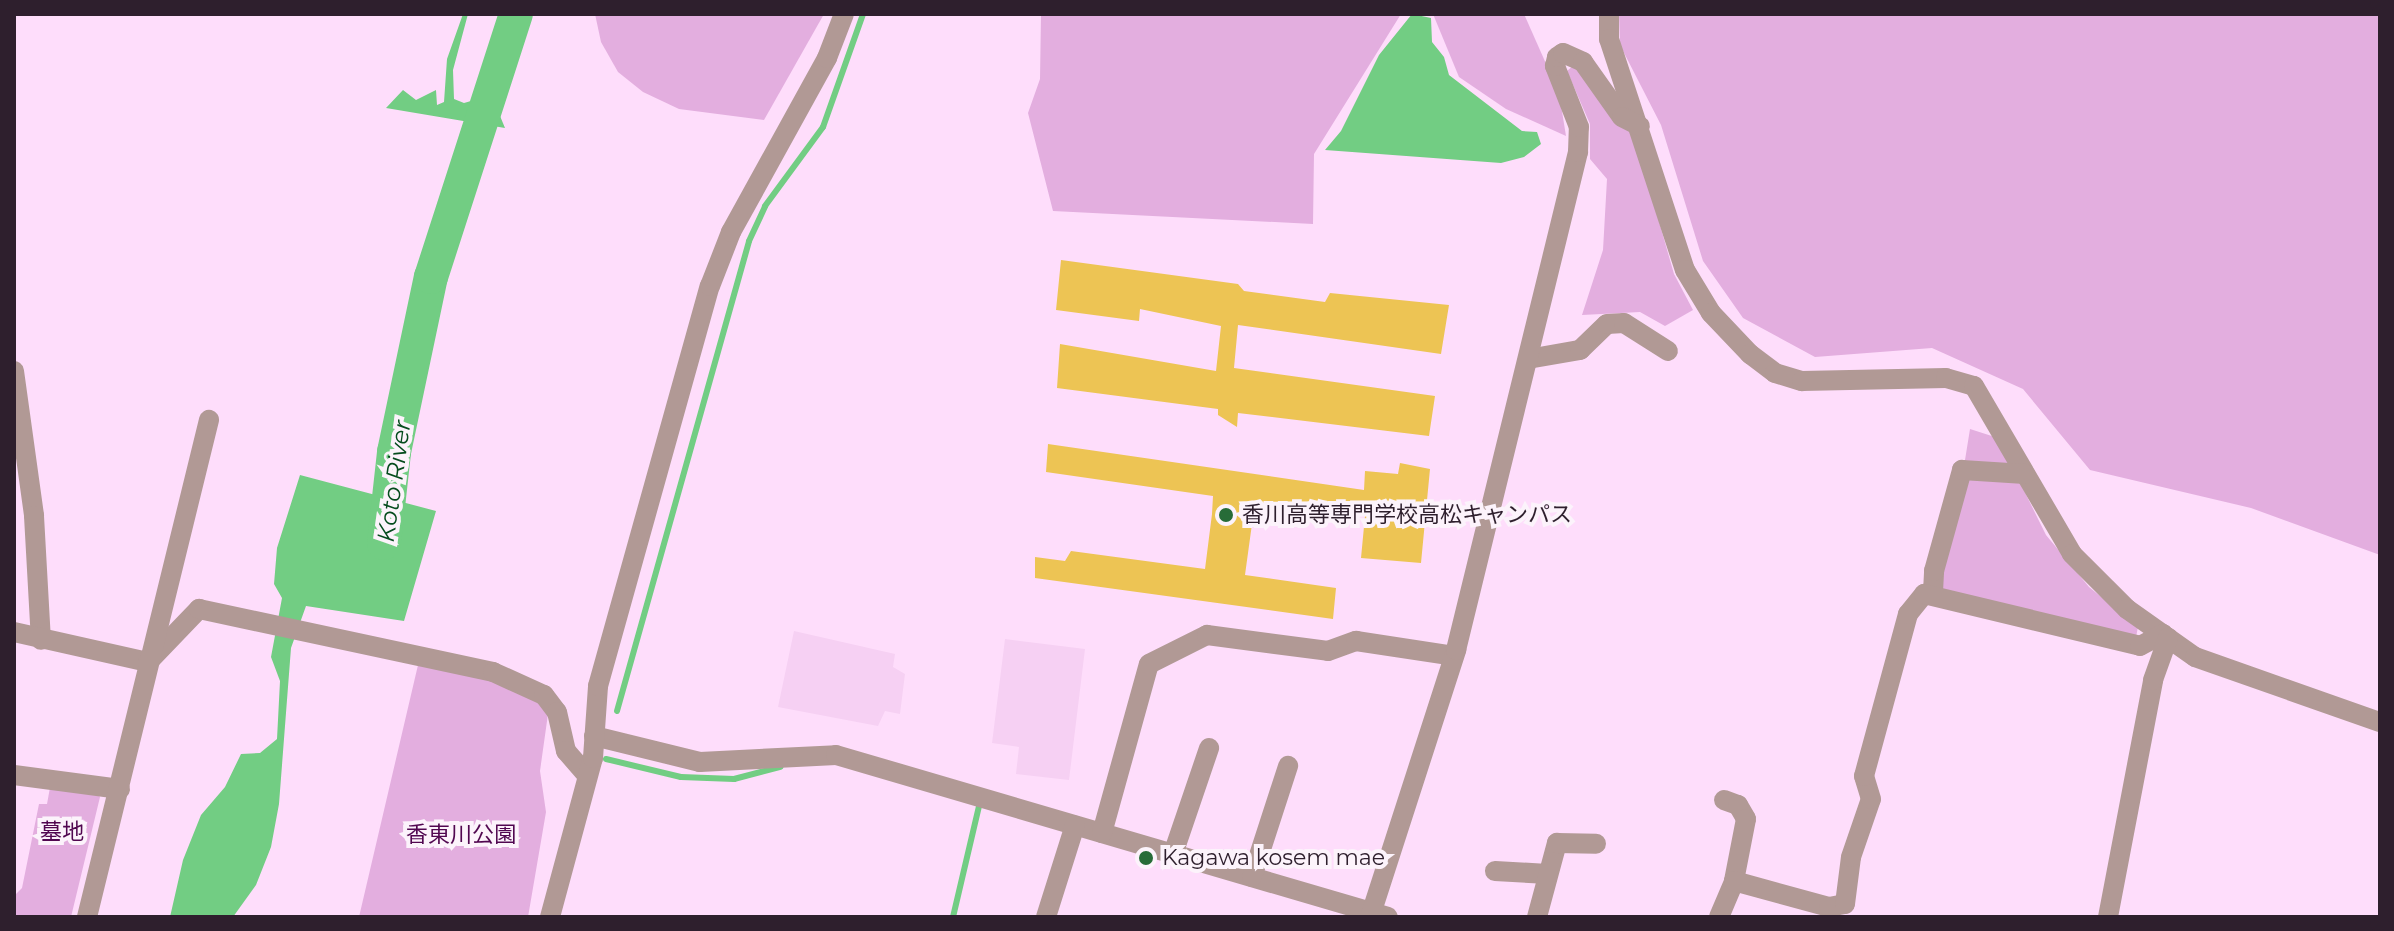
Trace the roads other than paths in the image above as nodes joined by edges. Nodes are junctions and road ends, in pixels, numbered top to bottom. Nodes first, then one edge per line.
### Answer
1 (844, 14) edge
2 (1609, 14) edge
3 (1640, 126) junction
4 (1668, 351) dead end
5 (1528, 359) junction
6 (14, 371) edge
7 (209, 420) dead end
8 (2025, 474) junction
9 (1933, 592) junction
10 (14, 632) edge
11 (2166, 636) junction
12 (41, 640) junction
13 (1454, 656) junction
14 (148, 662) junction
15 (2380, 722) edge
16 (594, 736) junction
17 (1209, 748) dead end
18 (1288, 766) dead end
19 (586, 774) junction
20 (14, 775) edge
21 (120, 789) junction
22 (1724, 800) dead end
23 (1075, 825) junction
24 (1102, 833) junction
25 (1596, 844) dead end
26 (1173, 854) junction
27 (1495, 871) dead end
28 (1548, 874) junction
29 (1252, 877) junction
30 (1734, 881) junction
31 (1377, 915) edge
32 (87, 917) edge
33 (550, 917) edge
34 (1046, 917) edge
35 (1537, 917) edge
36 (1719, 917) edge
37 (2108, 917) edge

1 - 16 street
2 - 3 street
3 - 5 street
3 - 8 street
4 - 5 street
5 - 13 street
6 - 12 street
7 - 14 street
8 - 9 street
8 - 11 street
9 - 11 street
9 - 30 street
10 - 12 street
11 - 15 street
11 - 37 street
12 - 14 street
13 - 24 street
13 - 31 street
14 - 19 street
14 - 21 street
16 - 19 street
16 - 23 street
17 - 26 street
18 - 29 street
19 - 33 street
20 - 21 street
21 - 32 street
22 - 30 street
23 - 24 street
23 - 34 street
24 - 26 street
25 - 28 street
26 - 29 street
27 - 28 street
28 - 35 street
29 - 31 street
30 - 36 street

